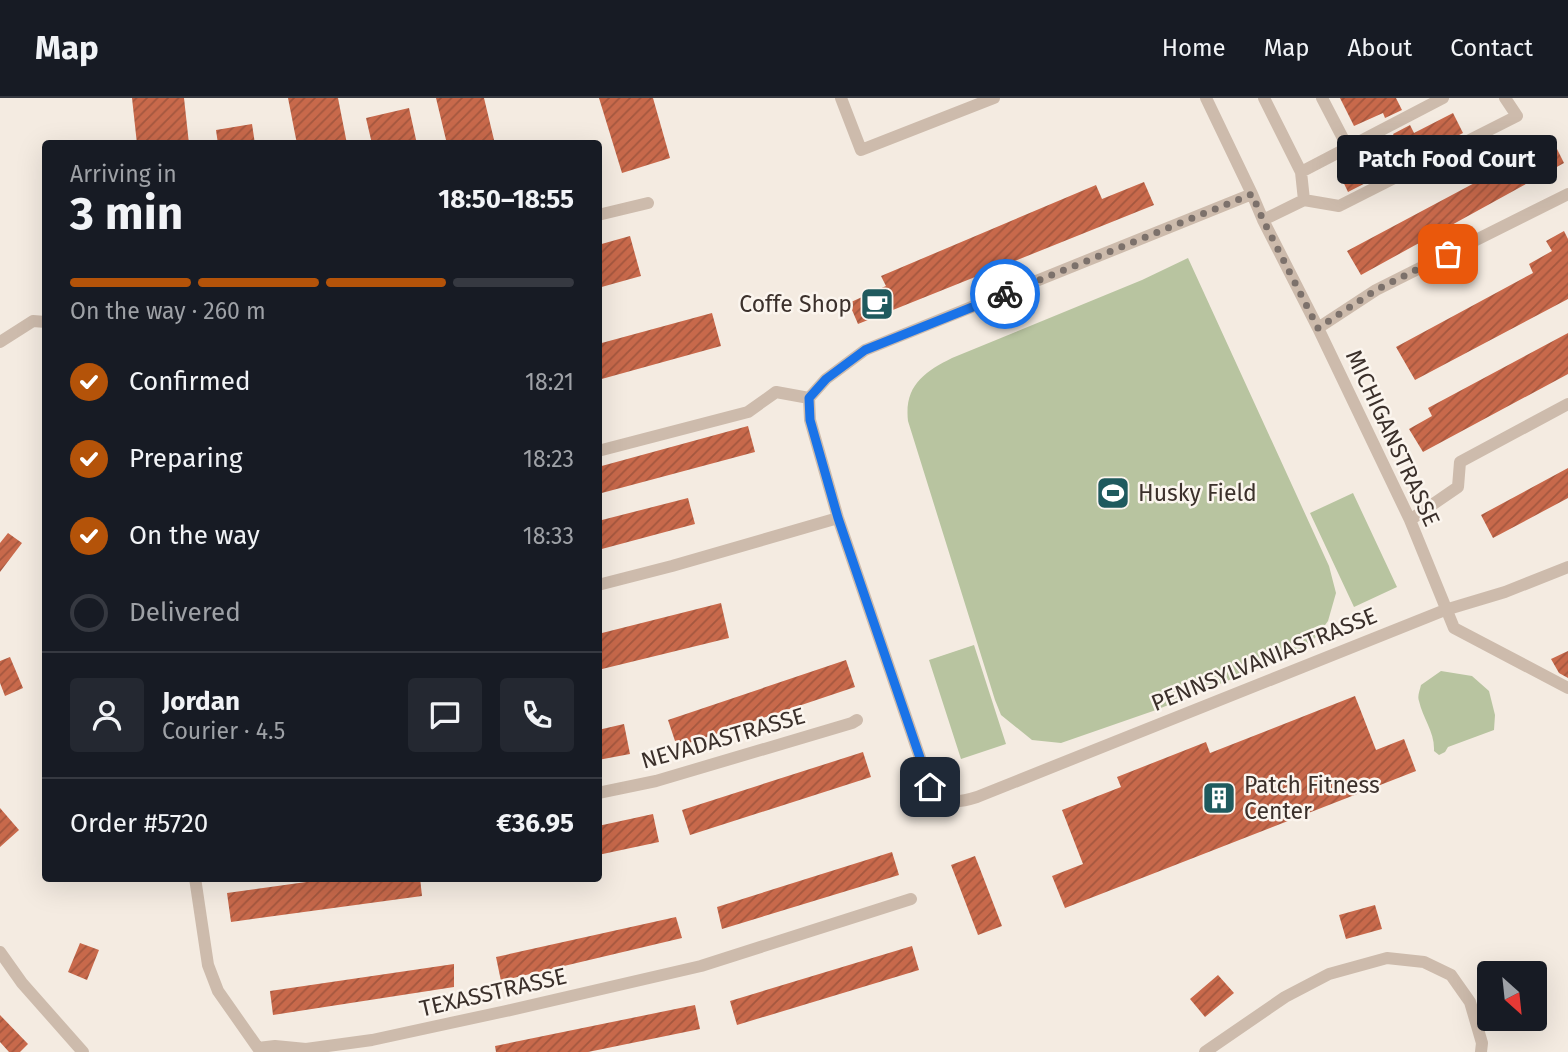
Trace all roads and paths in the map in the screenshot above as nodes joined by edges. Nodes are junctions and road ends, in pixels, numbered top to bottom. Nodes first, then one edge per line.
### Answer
1 (841, 98) edge
2 (994, 98) edge
3 (1206, 98) edge
4 (1264, 98) edge
5 (1322, 98) edge
6 (1443, 98) edge
7 (1505, 98) edge
8 (1348, 149) junction
9 (1301, 172) junction
10 (1252, 194) junction
11 (1568, 194) edge
12 (1304, 200) junction
13 (648, 202) dead end
14 (602, 214) edge
15 (1263, 220) junction
16 (39, 322) edge
17 (1318, 328) junction
18 (0, 340) edge
19 (0, 356) edge
20 (809, 398) junction
21 (1568, 404) edge
22 (602, 450) edge
23 (838, 518) junction
24 (1410, 520) junction
25 (1568, 567) edge
26 (602, 584) edge
27 (1445, 610) junction
28 (1568, 688) edge
29 (858, 720) dead end
30 (602, 792) edge
31 (196, 882) edge
32 (911, 900) dead end
33 (0, 952) edge
34 (83, 1052) edge
35 (1205, 1052) edge
36 (1480, 1052) edge

1 - 2 street
3 - 10 street, MICHIGANSTRASSE
4 - 9 street
5 - 8 street
6 - 8 street
7 - 12 street
8 - 9 street
9 - 12 street
10 - 15 street, MICHIGANSTRASSE
10 - 20 street
11 - 17 street
12 - 15 street
13 - 14 street
15 - 17 street, MICHIGANSTRASSE
16 - 18 street
17 - 24 street, MICHIGANSTRASSE
18 - 19 street
20 - 22 street
20 - 23 street
21 - 24 street
23 - 26 street
23 - 27 street, PENNSYLVANIASTRASSE
24 - 27 street, MICHIGANSTRASSE
25 - 27 street, PENNSYLVANIASTRASSE
27 - 28 street
29 - 30 street, NEVADASTRASSE
31 - 32 street, TEXASSTRASSE
33 - 34 street
35 - 36 street

